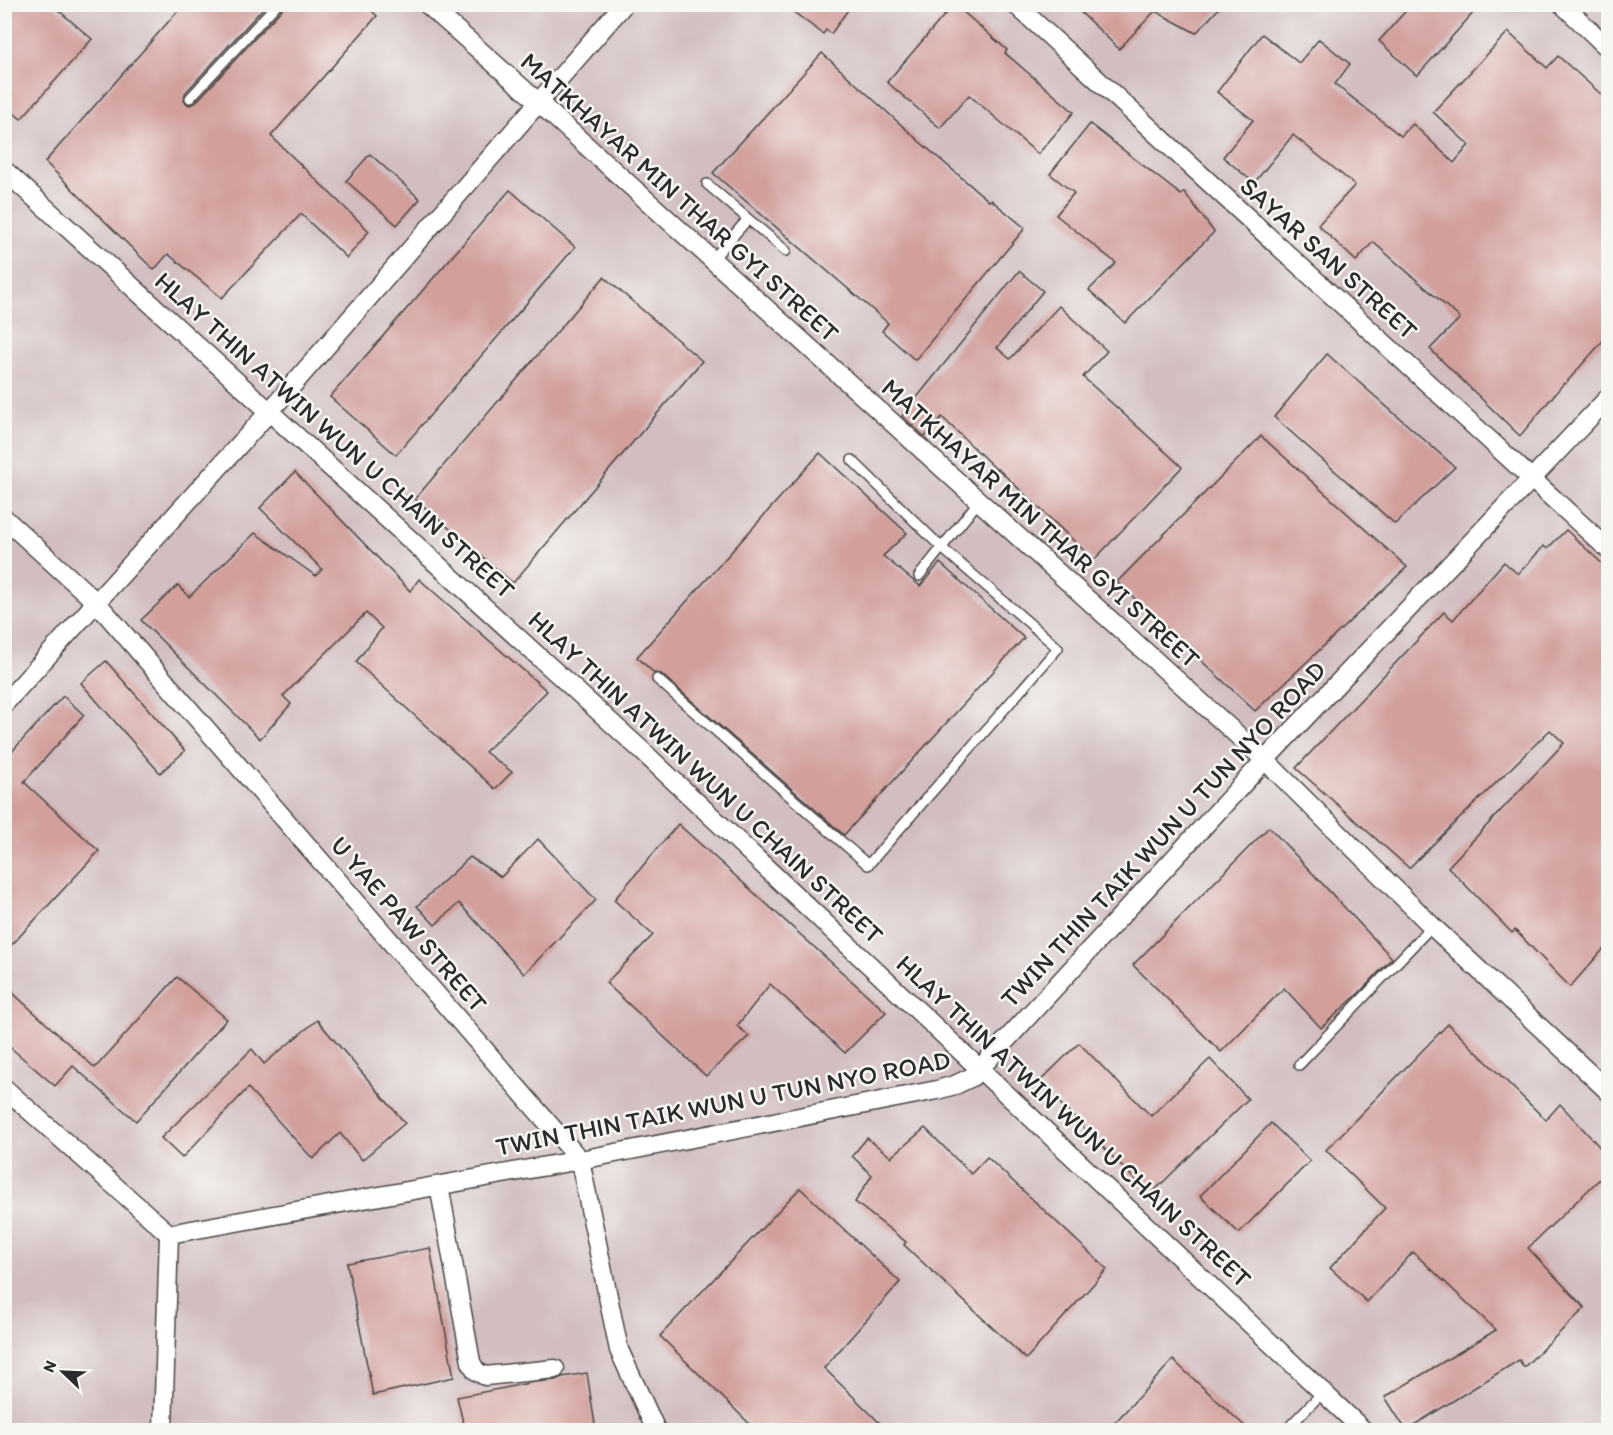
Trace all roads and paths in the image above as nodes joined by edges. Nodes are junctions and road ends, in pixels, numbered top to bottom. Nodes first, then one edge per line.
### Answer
1 (277, 4) edge
2 (428, 4) edge
3 (624, 4) edge
4 (1015, 4) edge
5 (1562, 4) edge
6 (1608, 48) edge
7 (190, 98) dead end
8 (538, 102) junction
9 (4, 170) edge
10 (707, 184) dead end
11 (748, 219) junction
12 (786, 251) dead end
13 (712, 260) junction
14 (1608, 398) edge
15 (270, 411) junction
16 (852, 460) dead end
17 (1532, 478) junction
18 (979, 501) junction
19 (4, 518) edge
20 (942, 548) junction
21 (1608, 549) edge
22 (919, 576) dead end
23 (97, 603) junction
24 (657, 679) dead end
25 (4, 704) edge
26 (1265, 760) junction
27 (1432, 926) junction
28 (1299, 1065) dead end
29 (981, 1069) junction
30 (4, 1088) edge
31 (1608, 1090) edge
32 (580, 1160) junction
33 (439, 1185) junction
34 (169, 1234) junction
35 (555, 1369) dead end
36 (1323, 1392) junction
37 (163, 1431) edge
38 (656, 1431) edge
39 (1286, 1431) edge
40 (1364, 1431) edge

1 - 7 lane
2 - 8 street, MATKHAYAR MIN THAR GYI STREET
3 - 8 street
4 - 17 street, SAYAR SAN STREET
5 - 6 street
8 - 13 street, MATKHAYAR MIN THAR GYI STREET
8 - 15 street
9 - 15 street, HLAY THIN ATWIN WUN U CHAIN STREET
10 - 11 lane
11 - 12 lane
11 - 13 lane
13 - 18 street, MATKHAYAR MIN THAR GYI STREET
14 - 17 street, TWIN THIN TAIK WUN U TUN NYO ROAD
15 - 23 street
15 - 29 street, HLAY THIN ATWIN WUN U CHAIN STREET
16 - 20 lane
17 - 21 street, SAYAR SAN STREET
17 - 26 street, TWIN THIN TAIK WUN U TUN NYO ROAD
18 - 20 lane
18 - 26 street, MATKHAYAR MIN THAR GYI STREET
19 - 23 street, U YAE PAW STREET
20 - 22 lane
20 - 24 lane
23 - 25 street
23 - 32 street, U YAE PAW STREET
26 - 27 street, MATKHAYAR MIN THAR GYI STREET
26 - 29 street, TWIN THIN TAIK WUN U TUN NYO ROAD
27 - 28 lane
27 - 31 street, MATKHAYAR MIN THAR GYI STREET
29 - 32 street, TWIN THIN TAIK WUN U TUN NYO ROAD
29 - 36 street, HLAY THIN ATWIN WUN U CHAIN STREET
30 - 34 street
32 - 33 street, TWIN THIN TAIK WUN U TUN NYO ROAD
32 - 38 street, U YAE PAW STREET
33 - 34 street, TWIN THIN TAIK WUN U TUN NYO ROAD
33 - 35 street
34 - 37 street
36 - 39 lane
36 - 40 street, HLAY THIN ATWIN WUN U CHAIN STREET

